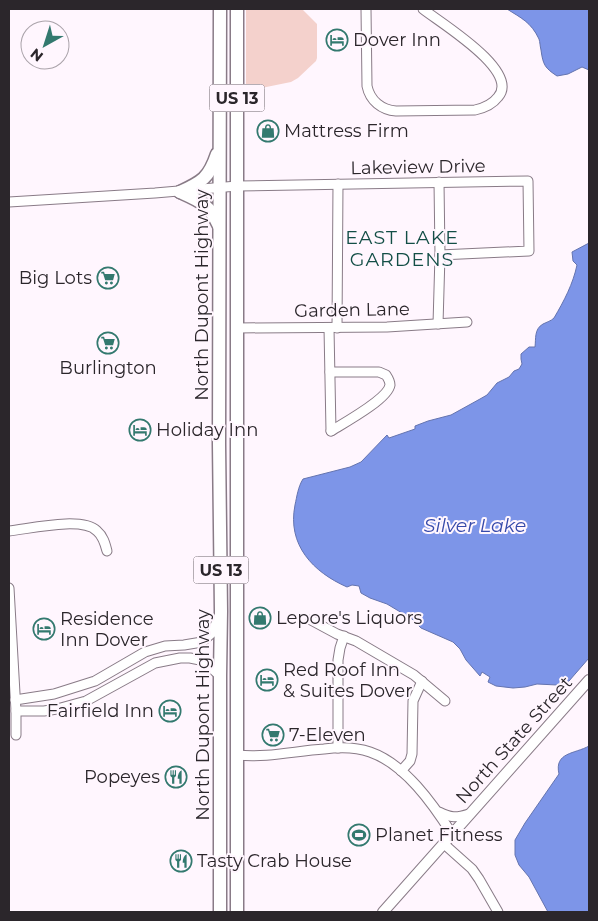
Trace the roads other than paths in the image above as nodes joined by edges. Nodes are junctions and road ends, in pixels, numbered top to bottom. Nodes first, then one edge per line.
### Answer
1 (220, 9) edge
2 (237, 9) edge
3 (366, 9) edge
4 (423, 9) edge
5 (220, 147) junction
6 (439, 182) junction
7 (338, 184) junction
8 (237, 186) junction
9 (220, 188) junction
10 (180, 192) junction
11 (9, 202) edge
12 (220, 228) junction
13 (440, 254) junction
14 (467, 322) dead end
15 (438, 324) junction
16 (237, 328) junction
17 (333, 328) junction
18 (330, 372) junction
19 (9, 531) edge
20 (107, 551) dead end
21 (220, 569) junction
22 (9, 588) edge
23 (221, 611) junction
24 (236, 614) junction
25 (311, 620) dead end
26 (344, 636) junction
27 (220, 676) junction
28 (101, 677) junction
29 (589, 680) edge
30 (422, 681) junction
31 (108, 689) junction
32 (15, 700) junction
33 (446, 701) dead end
34 (16, 711) junction
35 (221, 722) junction
36 (16, 735) dead end
37 (338, 748) junction
38 (237, 755) junction
39 (401, 771) junction
40 (437, 811) junction
41 (470, 814) junction
42 (452, 834) junction
43 (444, 844) junction
44 (496, 911) edge
45 (220, 912) edge
46 (237, 912) edge
47 (383, 912) edge

1 - 5 highway, North Dupont Highway / US 13
2 - 8 highway, North Dupont Highway / US 13
3 - 4 street
5 - 9 highway, North Dupont Highway / US 13
5 - 10 highway
6 - 7 street, Lakeview Drive
6 - 13 street
6 - 13 street, Lakeview Drive
7 - 8 street, Lakeview Drive
7 - 17 street
8 - 9 street, Lakeview Drive
8 - 16 highway, North Dupont Highway / US 13
9 - 10 street, Lakeview Drive
9 - 12 highway, North Dupont Highway / US 13
10 - 11 street, Lakeview Drive
10 - 12 highway
12 - 21 highway, North Dupont Highway / US 13
13 - 15 street
14 - 15 street, Garden Lane
15 - 17 street, Garden Lane
16 - 17 street, Garden Lane
16 - 24 highway, North Dupont Highway / US 13
17 - 18 street
18 - 18 street
19 - 20 street
21 - 23 highway, North Dupont Highway / US 13
21 - 24 highway
22 - 32 street
23 - 27 highway, North Dupont Highway / US 13
23 - 28 street
24 - 38 highway, North Dupont Highway / US 13
25 - 26 street
26 - 30 street
26 - 37 street
27 - 31 street
27 - 35 highway, North Dupont Highway / US 13
28 - 31 street
28 - 32 street
29 - 41 main road, North State Street
30 - 33 street
30 - 39 street
31 - 34 street
32 - 34 street
34 - 36 street
35 - 38 highway
35 - 45 highway, North Dupont Highway / US 13
37 - 38 street
37 - 39 street
38 - 46 highway, North Dupont Highway / US 13
39 - 40 street
40 - 41 street
40 - 42 street
41 - 42 main road, North State Street
42 - 43 main road, North State Street
43 - 44 street
43 - 47 main road, North State Street

